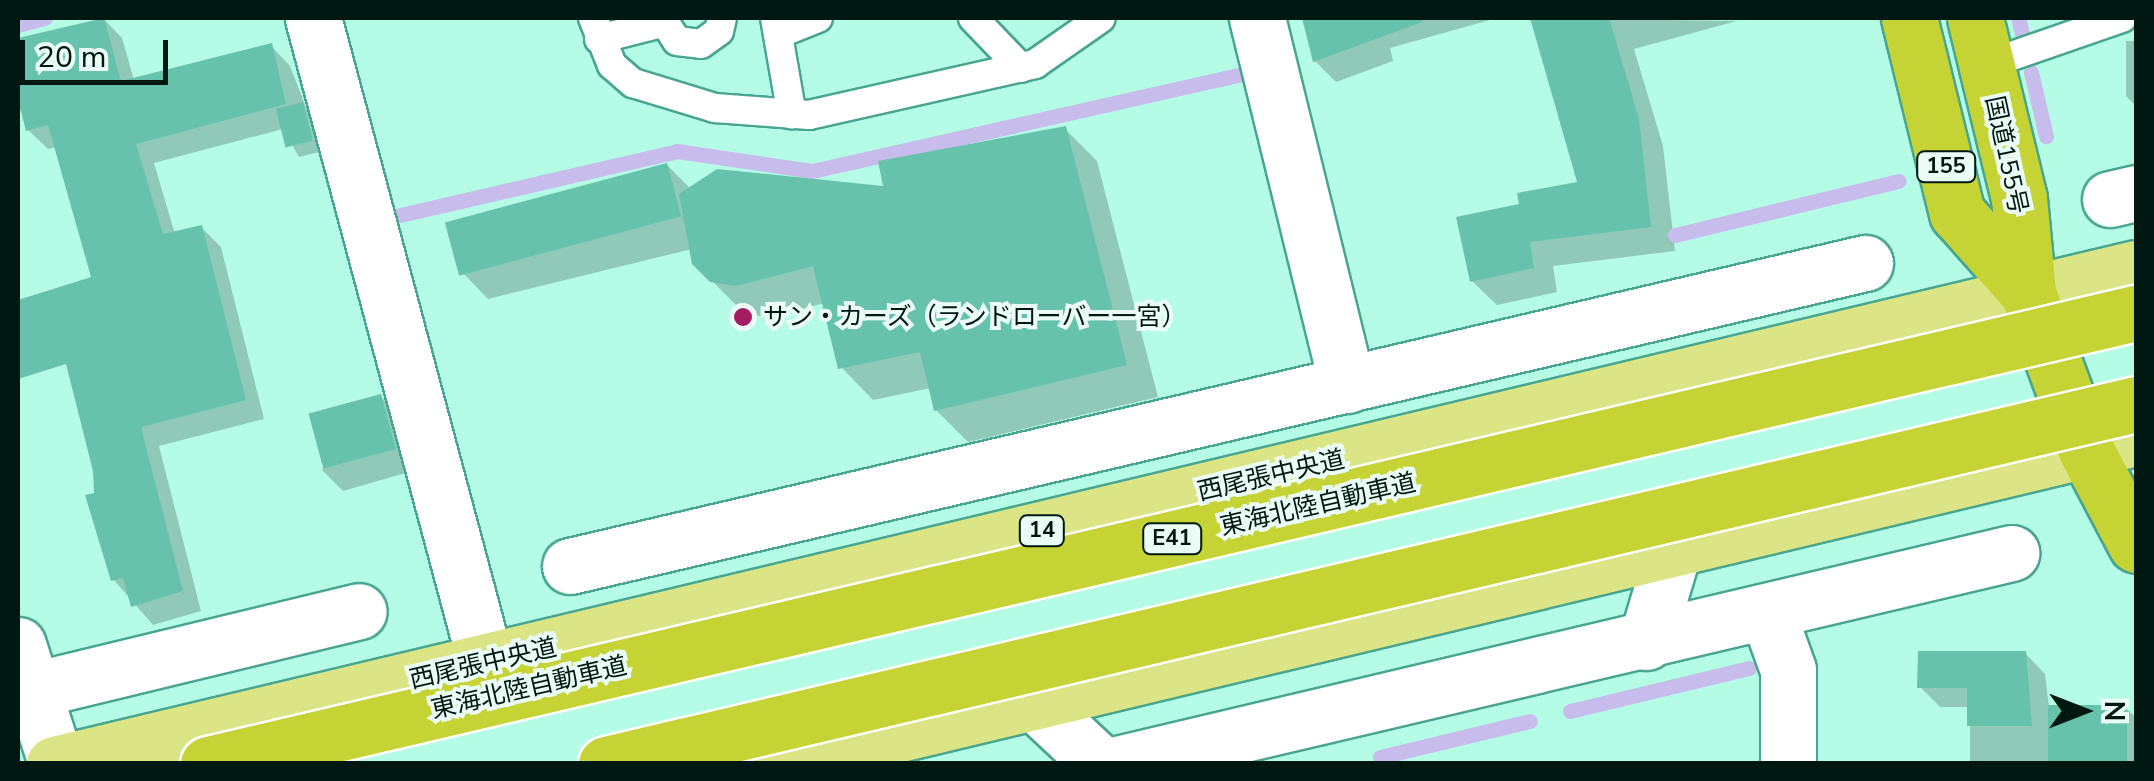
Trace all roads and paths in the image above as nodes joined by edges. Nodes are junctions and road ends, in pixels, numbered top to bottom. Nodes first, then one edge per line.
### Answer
1 (313, 18) edge
2 (722, 18) edge
3 (818, 18) edge
4 (973, 18) edge
5 (1101, 18) edge
6 (1257, 18) edge
7 (1909, 18) edge
8 (2122, 18) edge
9 (662, 20) edge
10 (776, 26) edge
11 (596, 28) edge
12 (1980, 41) edge
13 (1020, 68) junction
14 (792, 115) junction
15 (1865, 263) dead end
16 (2136, 268) edge
17 (2028, 293) junction
18 (2136, 313) edge
19 (1371, 380) junction
20 (2136, 406) edge
21 (1414, 442) junction
22 (2112, 444) edge
23 (2136, 545) edge
24 (1674, 548) junction
25 (2011, 553) dead end
26 (570, 566) dead end
27 (359, 611) dead end
28 (1768, 614) junction
29 (1646, 642) junction
30 (486, 664) junction
31 (25, 668) edge
32 (1033, 700) junction
33 (1219, 752) edge
34 (55, 763) edge
35 (208, 764) edge
36 (606, 764) edge
37 (774, 764) edge
38 (1100, 764) edge
39 (1117, 764) edge
40 (1788, 764) edge

1 - 30 street
2 - 9 lane
3 - 10 lane
4 - 13 lane
5 - 13 lane
6 - 19 street
7 - 17 highway, 国道155号 / 155
8 - 12 lane
9 - 11 lane
10 - 14 lane
11 - 14 lane
12 - 17 highway, 国道155号 / 155
13 - 14 lane
15 - 19 street
16 - 17 main road, 西尾張中央道 / 14
17 - 21 main road, 西尾張中央道 / 14
17 - 22 highway, 国道155号 / 155
18 - 35 highway, 東海北陸自動車道 / E41, bridge
19 - 21 street
19 - 26 street
20 - 36 highway, bridge
21 - 30 main road, 西尾張中央道 / 14
22 - 23 highway, 国道155号 / 155
22 - 24 main road
24 - 29 street
24 - 32 main road
25 - 28 street
27 - 31 street
28 - 29 street
28 - 40 street
29 - 33 street
30 - 34 main road, 西尾張中央道 / 14
31 - 34 street
32 - 37 main road
32 - 38 street
33 - 39 street

